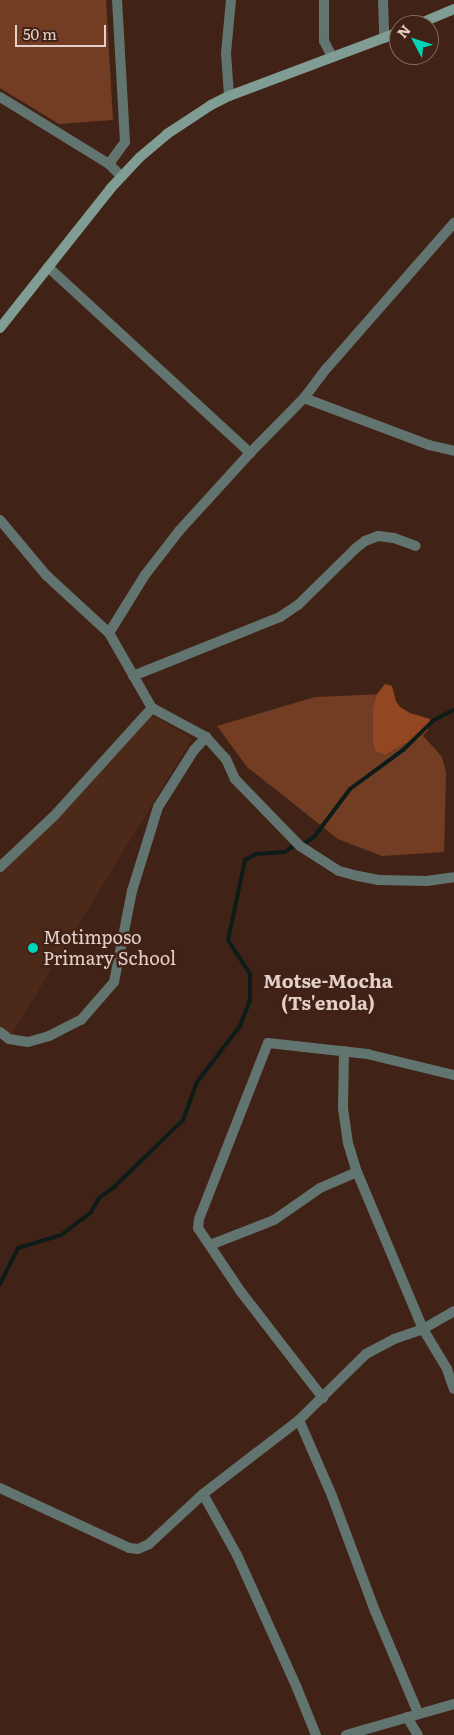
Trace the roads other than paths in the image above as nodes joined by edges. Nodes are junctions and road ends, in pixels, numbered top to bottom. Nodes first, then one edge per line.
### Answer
1 (117, 0) edge
2 (232, 0) edge
3 (324, 0) edge
4 (383, 0) edge
5 (454, 9) edge
6 (439, 15) edge
7 (389, 36) edge
8 (384, 38) junction
9 (332, 57) junction
10 (229, 96) junction
11 (0, 97) edge
12 (109, 164) junction
13 (122, 176) junction
14 (454, 223) edge
15 (48, 267) junction
16 (0, 328) edge
17 (304, 398) junction
18 (454, 451) edge
19 (250, 453) junction
20 (0, 520) edge
21 (416, 546) dead end
22 (109, 634) junction
23 (133, 676) junction
24 (152, 708) junction
25 (206, 737) junction
26 (0, 867) edge
27 (454, 877) edge
28 (0, 1032) edge
29 (344, 1051) junction
30 (454, 1075) edge
31 (357, 1172) junction
32 (210, 1246) junction
33 (454, 1311) edge
34 (423, 1329) junction
35 (454, 1389) edge
36 (323, 1398) junction
37 (298, 1420) junction
38 (0, 1488) edge
39 (203, 1494) junction
40 (454, 1704) edge
41 (418, 1713) junction
42 (407, 1718) junction
43 (316, 1735) edge
44 (346, 1735) edge
45 (418, 1735) edge

1 - 12 street
2 - 10 street
3 - 9 street
4 - 8 street
5 - 6 main road
7 - 8 main road
8 - 9 main road
9 - 10 main road
10 - 13 main road
11 - 12 street
12 - 13 street
13 - 15 main road
14 - 17 street
15 - 16 main road
15 - 19 street
17 - 18 street
17 - 19 street
19 - 22 street
20 - 22 street
21 - 23 street
22 - 23 street
23 - 24 street
24 - 25 street
24 - 26 street
25 - 27 street
25 - 28 street
29 - 30 street
29 - 31 street
29 - 32 street
31 - 32 street
31 - 34 street
32 - 36 street
33 - 34 street
34 - 35 street
34 - 36 street
36 - 37 street
37 - 39 street
37 - 41 street
38 - 39 street
39 - 43 street
40 - 41 street
41 - 42 street
42 - 44 street
42 - 45 street

